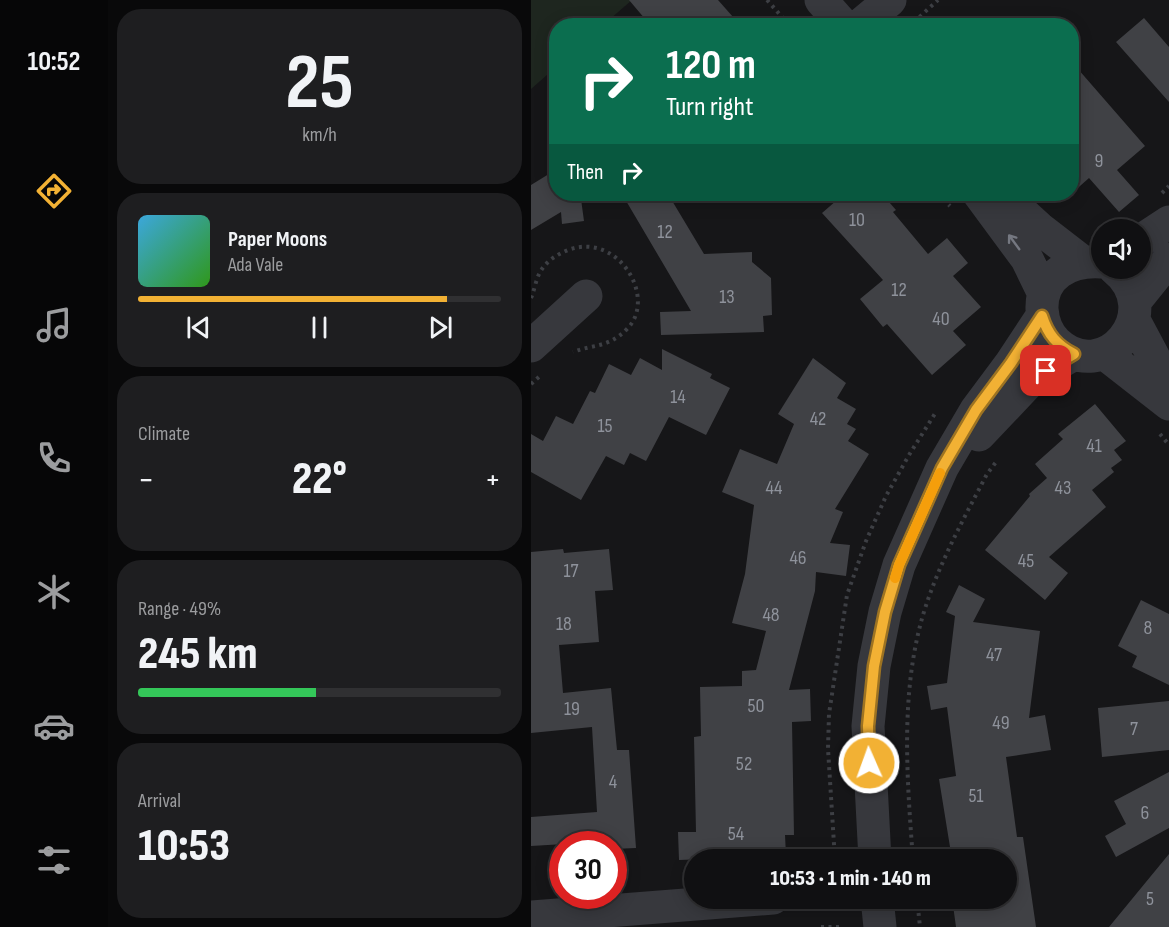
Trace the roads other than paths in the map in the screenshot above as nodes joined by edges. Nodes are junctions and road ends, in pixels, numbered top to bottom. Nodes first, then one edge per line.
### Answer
1 (821, 0) edge
2 (890, 0) edge
3 (837, 18) edge
4 (869, 18) edge
5 (984, 201) edge
6 (1010, 201) edge
7 (1162, 210) edge
8 (1149, 219) edge
9 (1091, 259) edge
10 (1169, 259) edge
11 (1091, 265) edge
12 (1122, 279) edge
13 (586, 296) dead end
14 (1043, 304) junction
15 (1136, 311) junction
16 (531, 346) edge
17 (1089, 354) junction
18 (1169, 386) edge
19 (1169, 404) edge
20 (942, 468) junction
21 (874, 849) edge
22 (684, 905) edge
23 (878, 909) edge
24 (531, 917) edge
25 (880, 927) edge

1 - 3 street
2 - 4 street
14 -> 5 street
6 - 9 street
7 - 8 street
10 - 15 street
11 - 14 street
12 - 15 street
13 - 16 street
14 - 17 street
14 - 20 street
15 - 17 street
15 - 18 street
17 - 19 street
17 - 20 street
20 - 21 street
22 - 24 street
23 - 25 street

